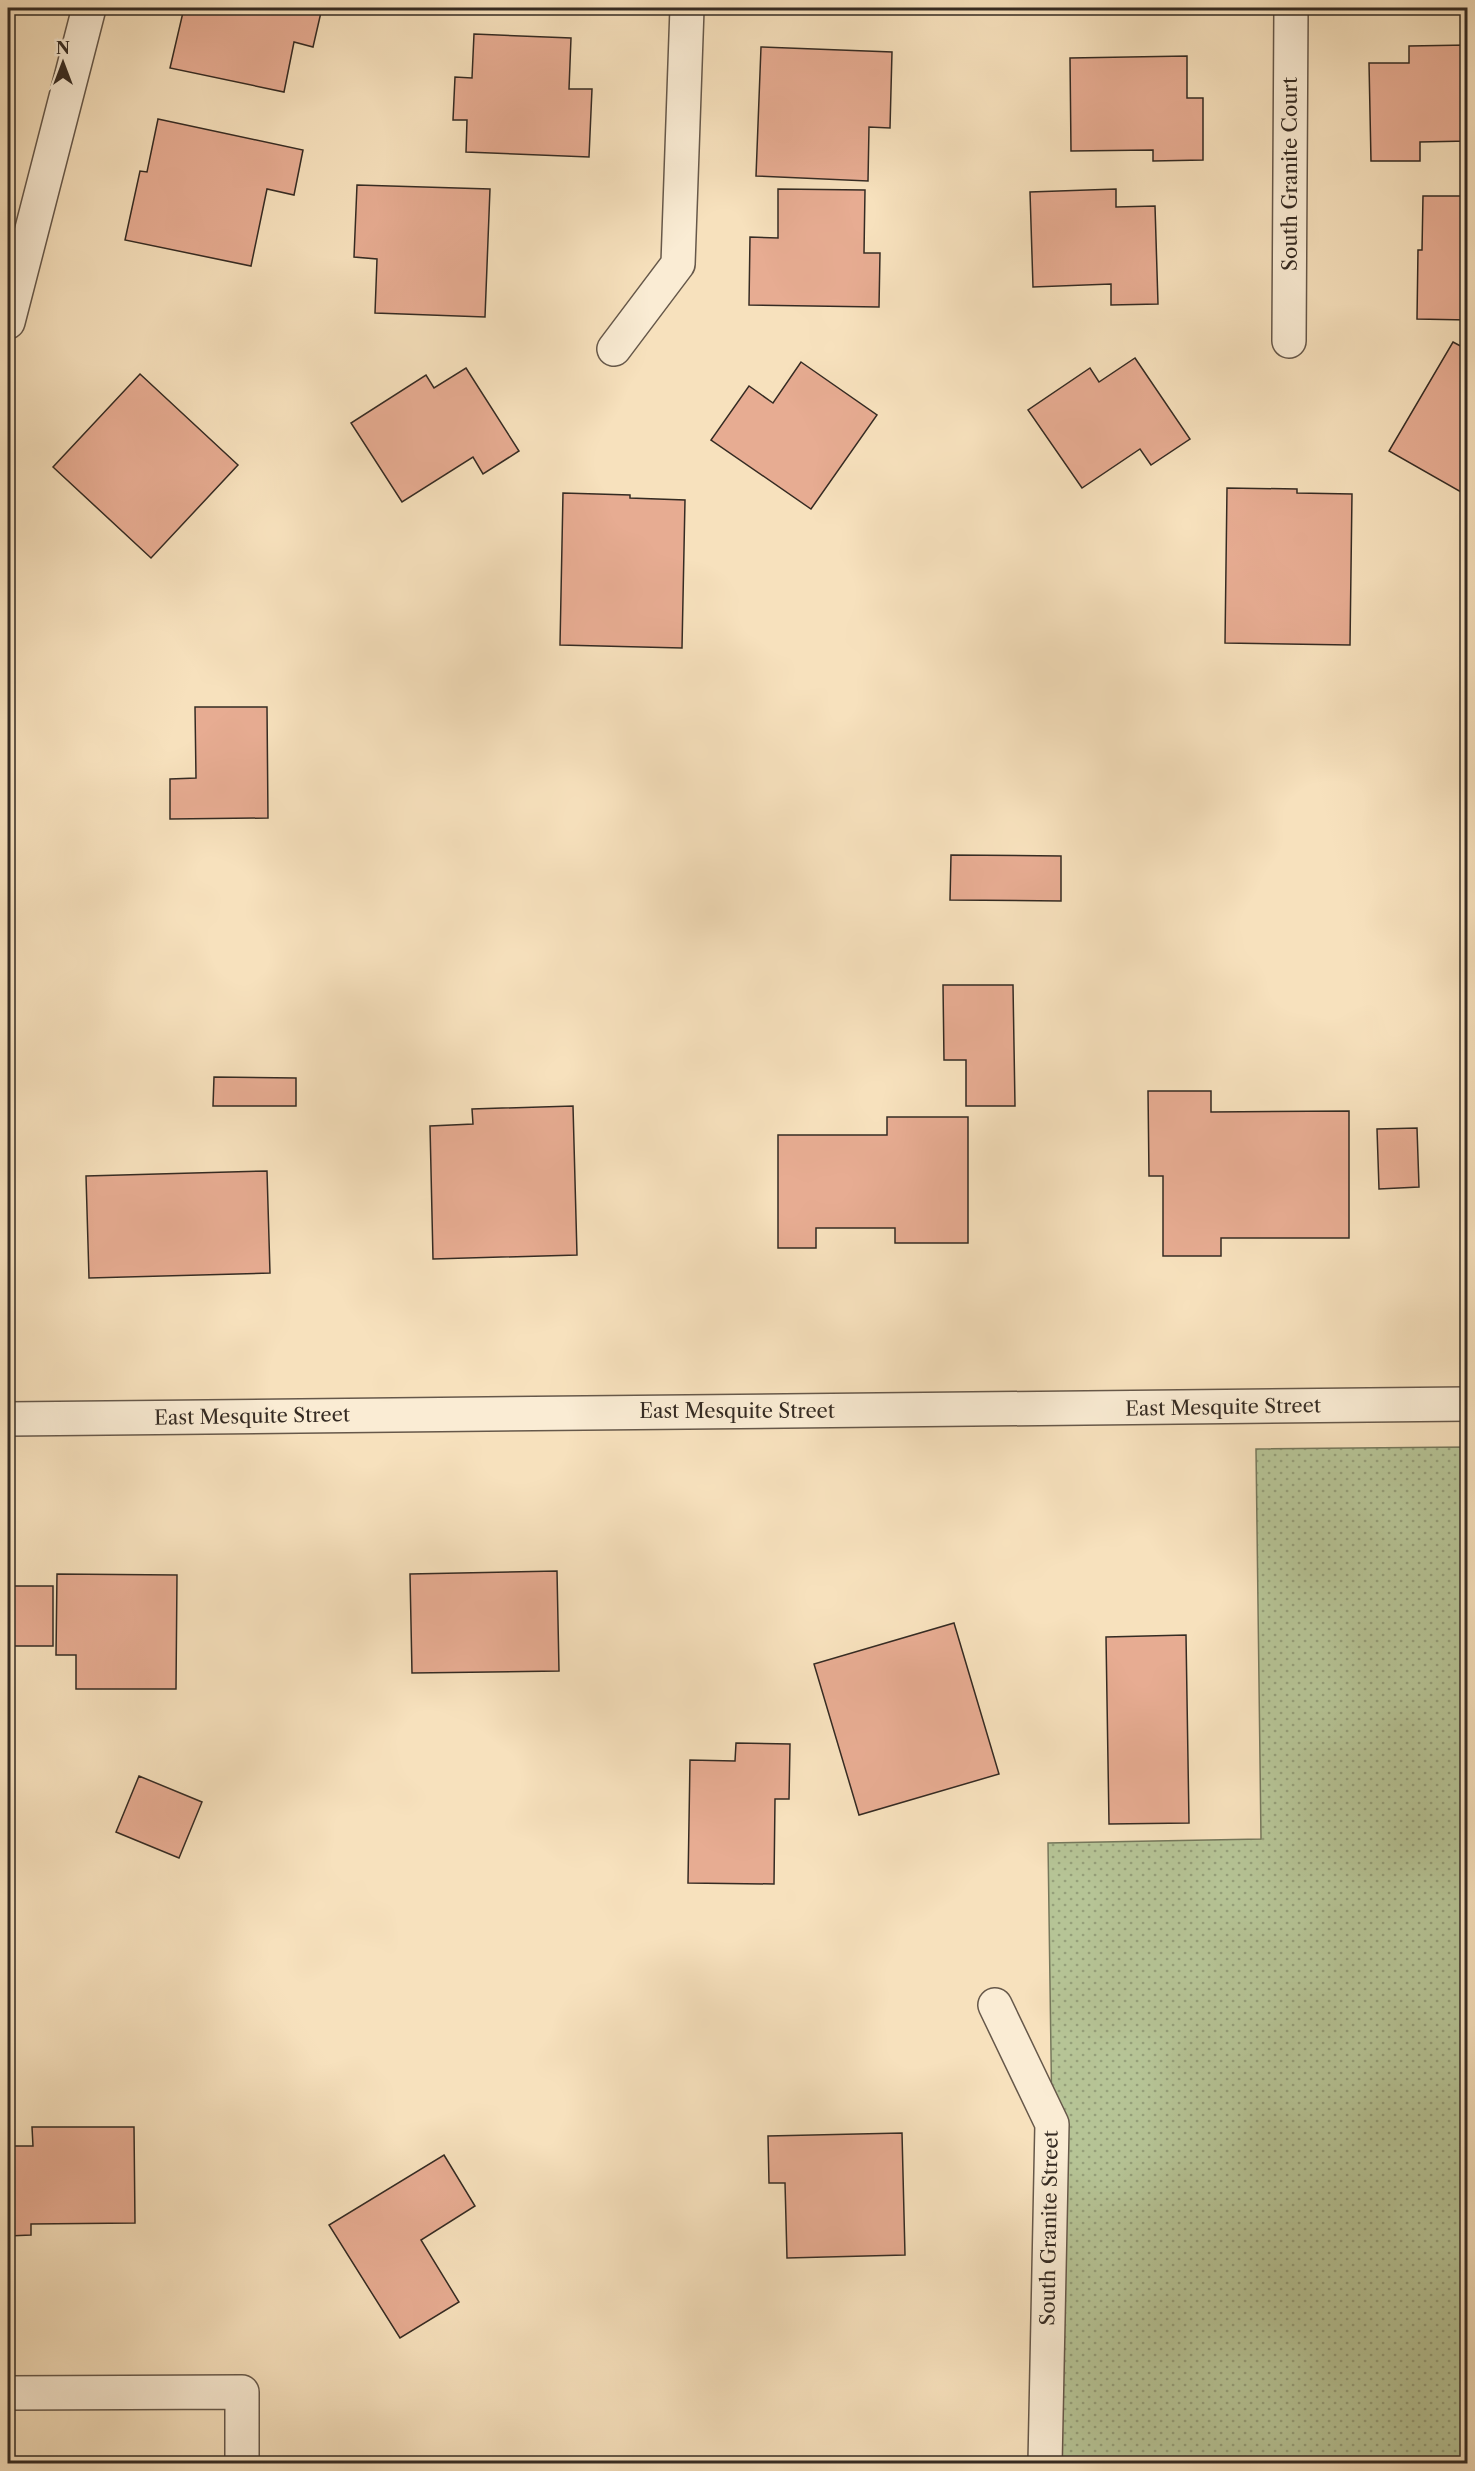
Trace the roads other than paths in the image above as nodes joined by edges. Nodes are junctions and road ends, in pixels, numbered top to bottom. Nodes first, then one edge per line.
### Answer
1 (89, 8) edge
2 (687, 8) edge
3 (1291, 8) edge
4 (8, 322) edge
5 (1289, 341) dead end
6 (614, 349) dead end
7 (1467, 1404) edge
8 (8, 1419) edge
9 (995, 2005) dead end
10 (8, 2393) edge
11 (242, 2463) edge
12 (1045, 2463) edge

1 - 4 street
2 - 6 street
3 - 5 street, South Granite Court
7 - 8 street, East Mesquite Street
9 - 12 street, South Granite Street
10 - 11 street

